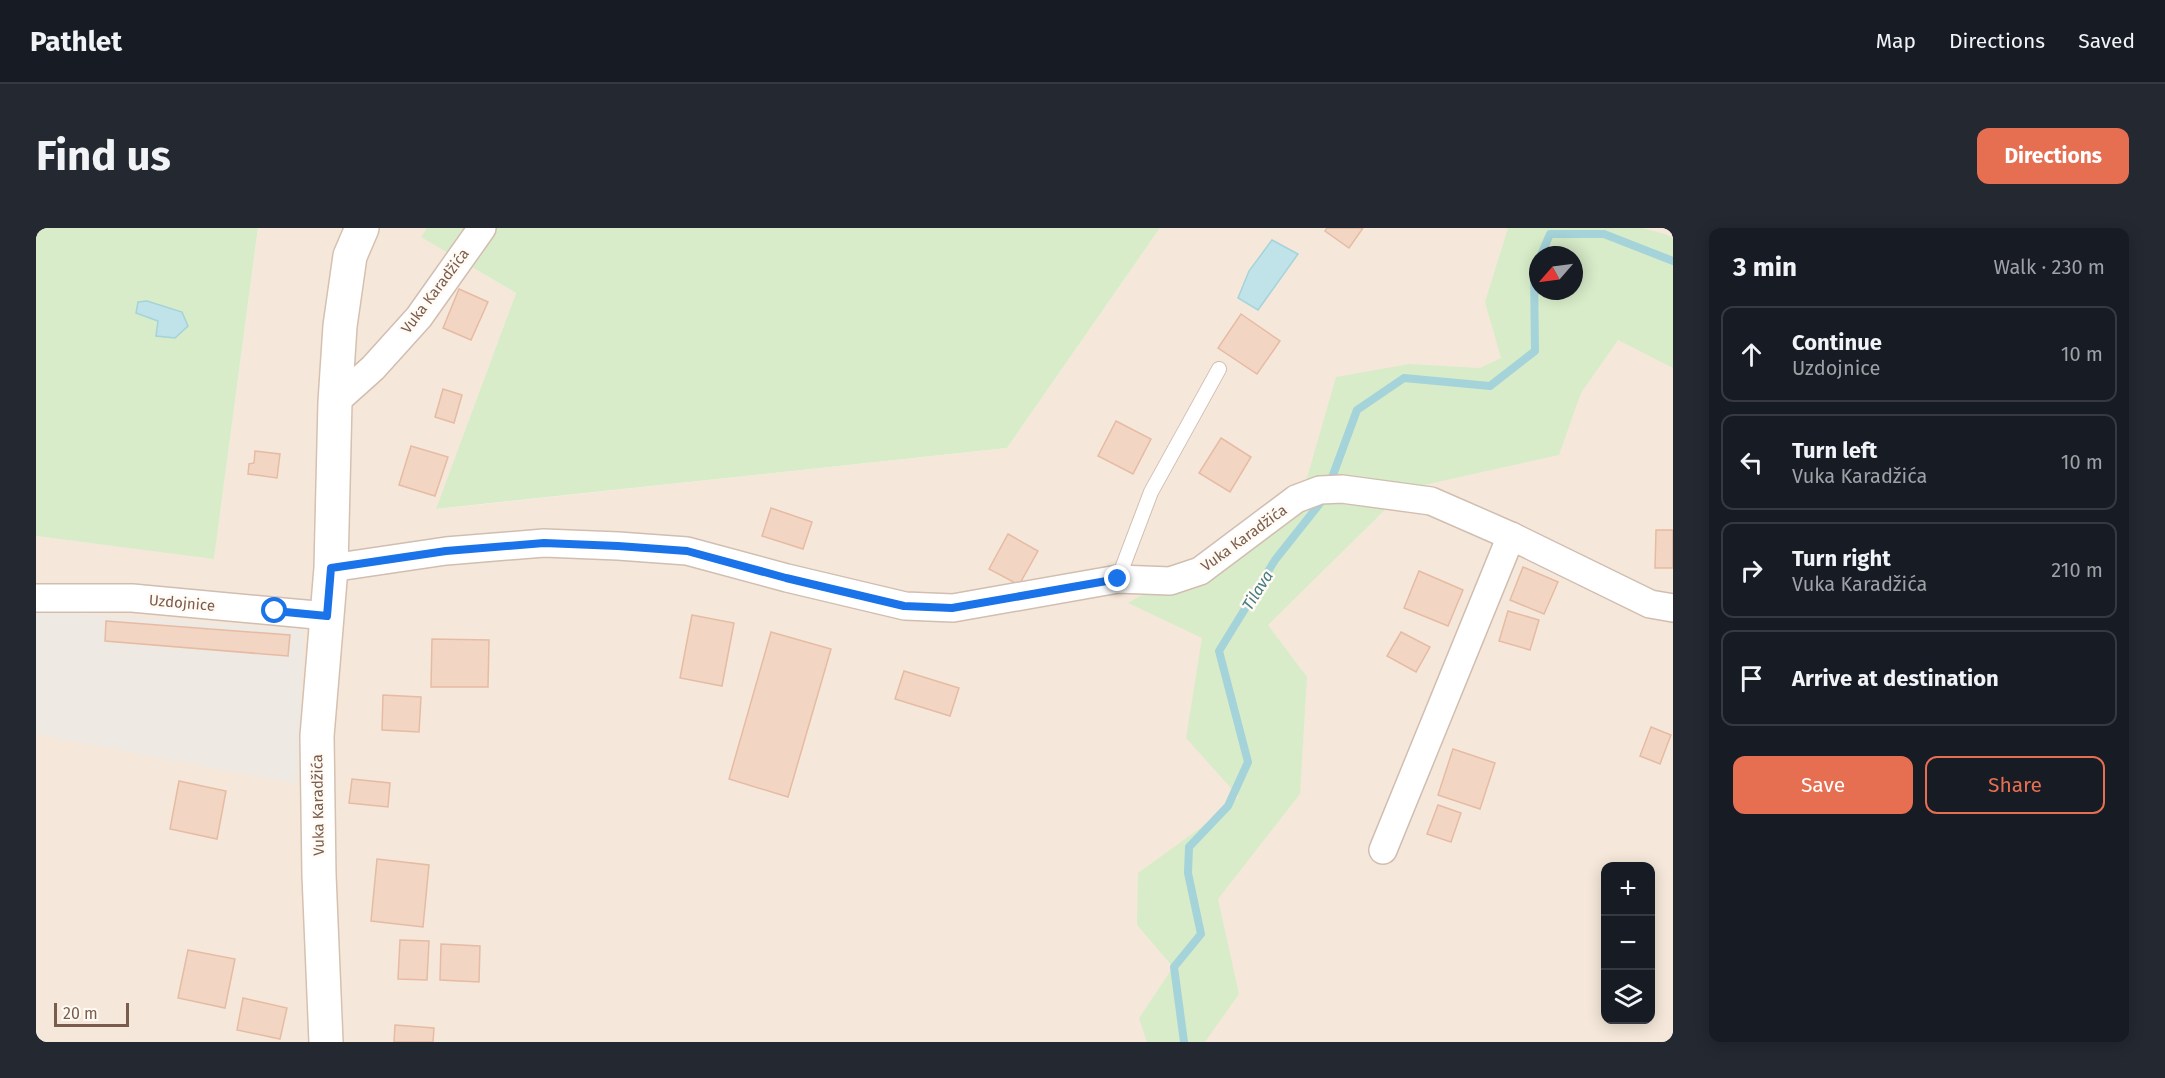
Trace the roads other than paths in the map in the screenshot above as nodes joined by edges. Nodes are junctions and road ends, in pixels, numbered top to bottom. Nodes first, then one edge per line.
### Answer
1 (362, 228) edge
2 (482, 228) edge
3 (1219, 369) dead end
4 (335, 402) junction
5 (1511, 536) junction
6 (331, 568) junction
7 (1118, 579) junction
8 (36, 598) edge
9 (1673, 608) edge
10 (327, 616) junction
11 (1383, 850) dead end
12 (326, 1042) edge

1 - 4 street, Vuka Karadžića
2 - 4 street, Vuka Karadžića
3 - 7 lane
4 - 6 street, Vuka Karadžića
5 - 7 street, Vuka Karadžića
5 - 9 street, Vuka Karadžića
5 - 11 street
6 - 7 street, Vuka Karadžića
6 - 10 street, Vuka Karadžića
8 - 10 street, Uzdojnice
10 - 12 street, Vuka Karadžića

